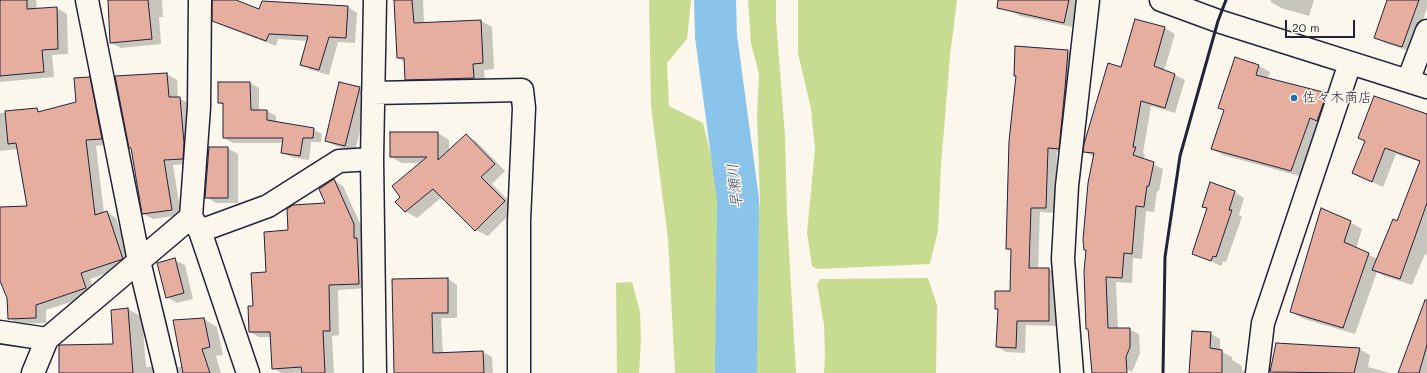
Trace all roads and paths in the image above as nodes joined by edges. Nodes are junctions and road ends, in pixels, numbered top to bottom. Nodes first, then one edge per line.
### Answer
1 (87, 0) edge
2 (200, 0) edge
3 (375, 0) edge
4 (1088, 0) edge
5 (1161, 0) edge
6 (1427, 31) edge
7 (1350, 63) junction
8 (1418, 84) edge
9 (373, 93) junction
10 (372, 159) junction
11 (195, 224) junction
12 (139, 261) junction
13 (0, 332) edge
14 (47, 339) junction
15 (33, 373) edge
16 (166, 373) edge
17 (248, 373) edge
18 (375, 373) edge
19 (519, 373) edge
20 (1072, 373) edge
21 (1257, 373) edge

1 - 12 street
2 - 11 street
3 - 9 street
4 - 20 street
5 - 7 street
6 - 8 street
7 - 8 street
7 - 21 street
9 - 10 street
9 - 19 street
10 - 11 street
10 - 18 street
11 - 12 street
11 - 17 street
12 - 14 street
12 - 16 street
13 - 14 street
14 - 15 street

